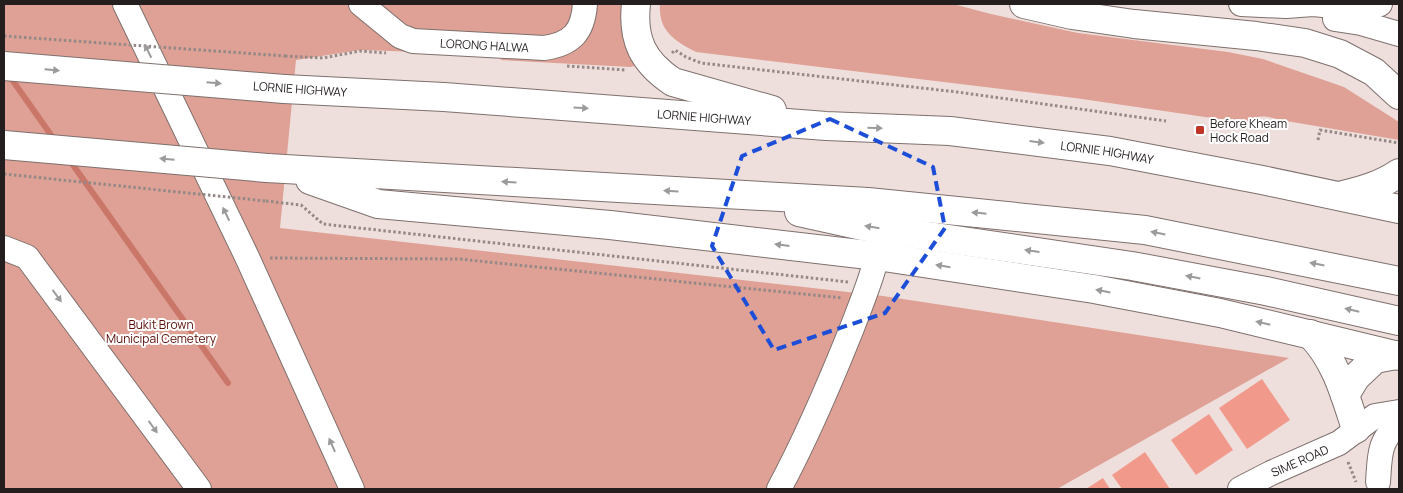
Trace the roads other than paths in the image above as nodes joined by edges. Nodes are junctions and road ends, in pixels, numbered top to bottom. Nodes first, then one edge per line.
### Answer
1 (125, 4) edge
2 (585, 4) edge
3 (636, 4) edge
4 (1024, 4) edge
5 (1241, 4) edge
6 (1380, 4) edge
7 (1286, 6) junction
8 (365, 7) edge
9 (1399, 34) edge
10 (4, 66) edge
11 (1399, 95) edge
12 (826, 126) junction
13 (4, 145) edge
14 (274, 169) junction
15 (1399, 173) edge
16 (720, 194) junction
17 (1336, 196) junction
18 (1399, 209) edge
19 (4, 248) edge
20 (875, 266) junction
21 (1399, 281) edge
22 (1399, 321) edge
23 (1310, 334) junction
24 (1398, 356) edge
25 (1345, 395) junction
26 (1399, 412) edge
27 (1399, 423) edge
28 (1348, 436) junction
29 (1372, 487) edge
30 (200, 489) edge
31 (352, 489) edge
32 (779, 489) edge
33 (1240, 489) edge

31 -> 1 street
2 - 8 street, LORONG HALWA
3 - 12 highway
4 - 11 highway
5 - 7 street
6 - 7 street
7 - 9 street
10 -> 12 highway, LORNIE HIGHWAY, bridge
12 -> 17 highway, LORNIE HIGHWAY
14 -> 13 highway, bridge
16 -> 14 highway
20 -> 14 highway
15 - 17 highway
21 -> 16 highway
22 -> 16 highway
17 - 18 highway, LORNIE HIGHWAY
19 -> 30 street
23 -> 20 highway
20 - 32 street
23 - 24 highway
23 - 25 highway
24 - 25 highway
25 - 28 highway
26 - 28 street, SIME ROAD
27 - 29 street
28 - 29 street
28 - 33 street, SIME ROAD

